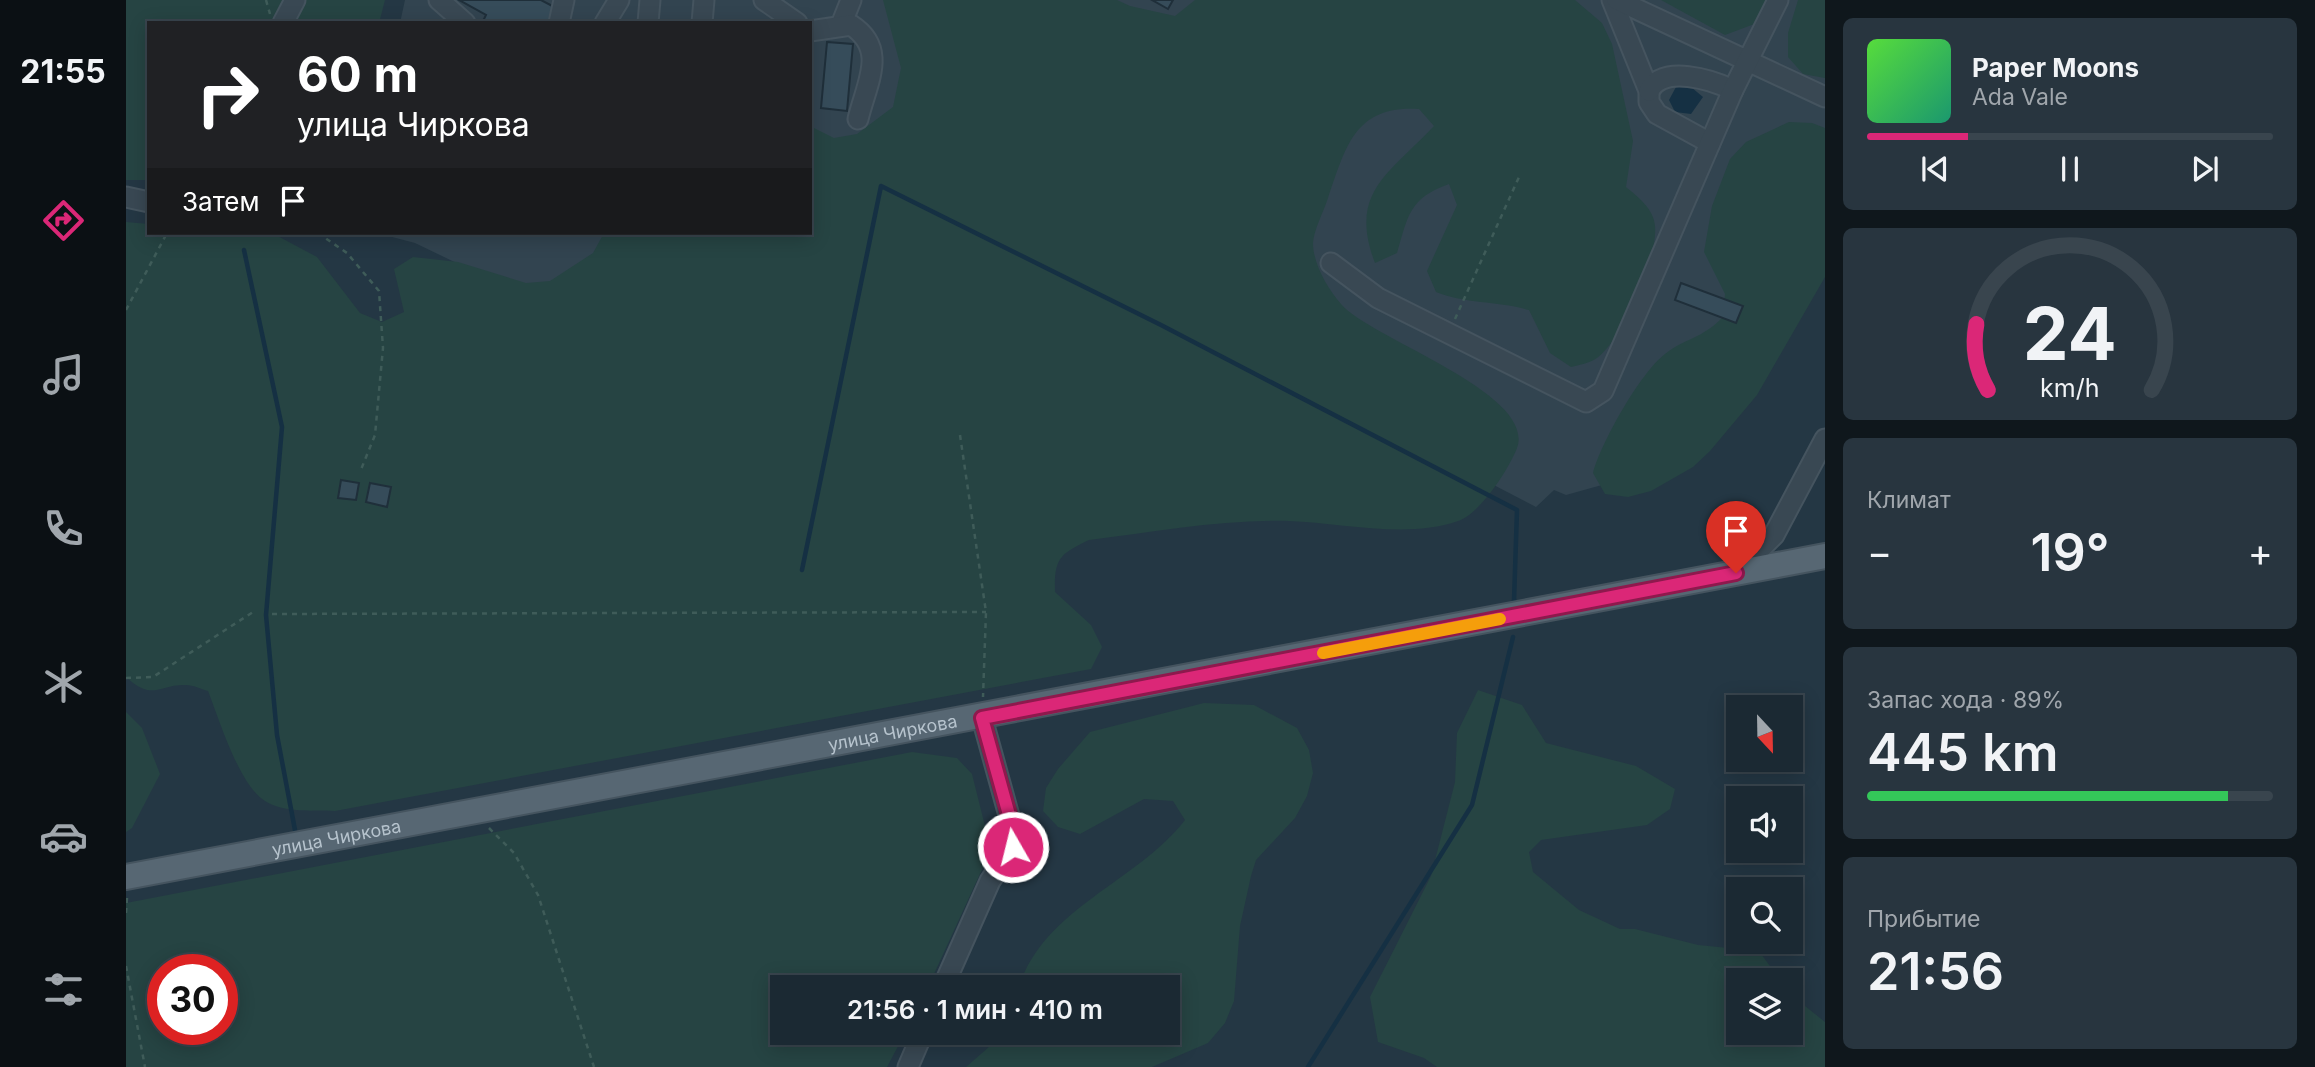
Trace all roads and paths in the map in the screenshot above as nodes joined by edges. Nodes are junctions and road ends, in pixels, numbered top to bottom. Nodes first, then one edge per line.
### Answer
1 (295, 0) edge
2 (439, 0) edge
3 (564, 0) edge
4 (619, 0) edge
5 (650, 0) edge
6 (704, 0) edge
7 (765, 0) edge
8 (851, 0) edge
9 (1615, 0) edge
10 (1777, 0) edge
11 (284, 21) edge
12 (463, 21) edge
13 (559, 21) edge
14 (606, 21) edge
15 (648, 21) edge
16 (702, 21) edge
17 (794, 21) edge
18 (841, 25) junction
19 (812, 31) edge
20 (1748, 60) junction
21 (1733, 90) junction
22 (1649, 91) junction
23 (1825, 97) edge
24 (858, 119) dead end
25 (1710, 143) junction
26 (1519, 177) dead end
27 (126, 197) edge
28 (147, 202) edge
29 (166, 235) edge
30 (321, 235) edge
31 (1331, 263) dead end
32 (126, 310) edge
33 (1448, 335) junction
34 (960, 435) dead end
35 (1825, 439) edge
36 (360, 472) dead end
37 (1825, 556) edge
38 (1736, 573) junction
39 (253, 612) dead end
40 (986, 612) junction
41 (272, 614) dead end
42 (126, 678) edge
43 (982, 718) junction
44 (474, 813) junction
45 (126, 877) edge
46 (126, 966) edge
47 (948, 975) edge
48 (917, 1045) edge
49 (145, 1067) edge
50 (594, 1067) edge
51 (908, 1067) edge

1 - 11 street
2 - 12 street
3 - 13 street
4 - 14 street
5 - 15 street
6 - 16 street
7 - 17 street
8 - 18 street
9 - 20 street
9 - 22 street
10 - 20 street
18 - 19 street
18 - 24 street
20 - 21 street
20 - 23 street
21 - 22 street
21 - 25 street
22 - 25 street
25 - 33 street
26 - 33 path
27 - 28 street
29 - 32 path
30 - 36 path
31 - 33 street
34 - 40 path
35 - 38 street
37 - 38 main road, улица Чиркова
38 - 43 main road, улица Чиркова
39 - 42 path
40 - 41 path
40 - 43 path
43 - 44 main road, улица Чиркова
43 - 47 street
44 - 45 main road, улица Чиркова
44 - 50 path
46 - 49 path
48 - 51 street

